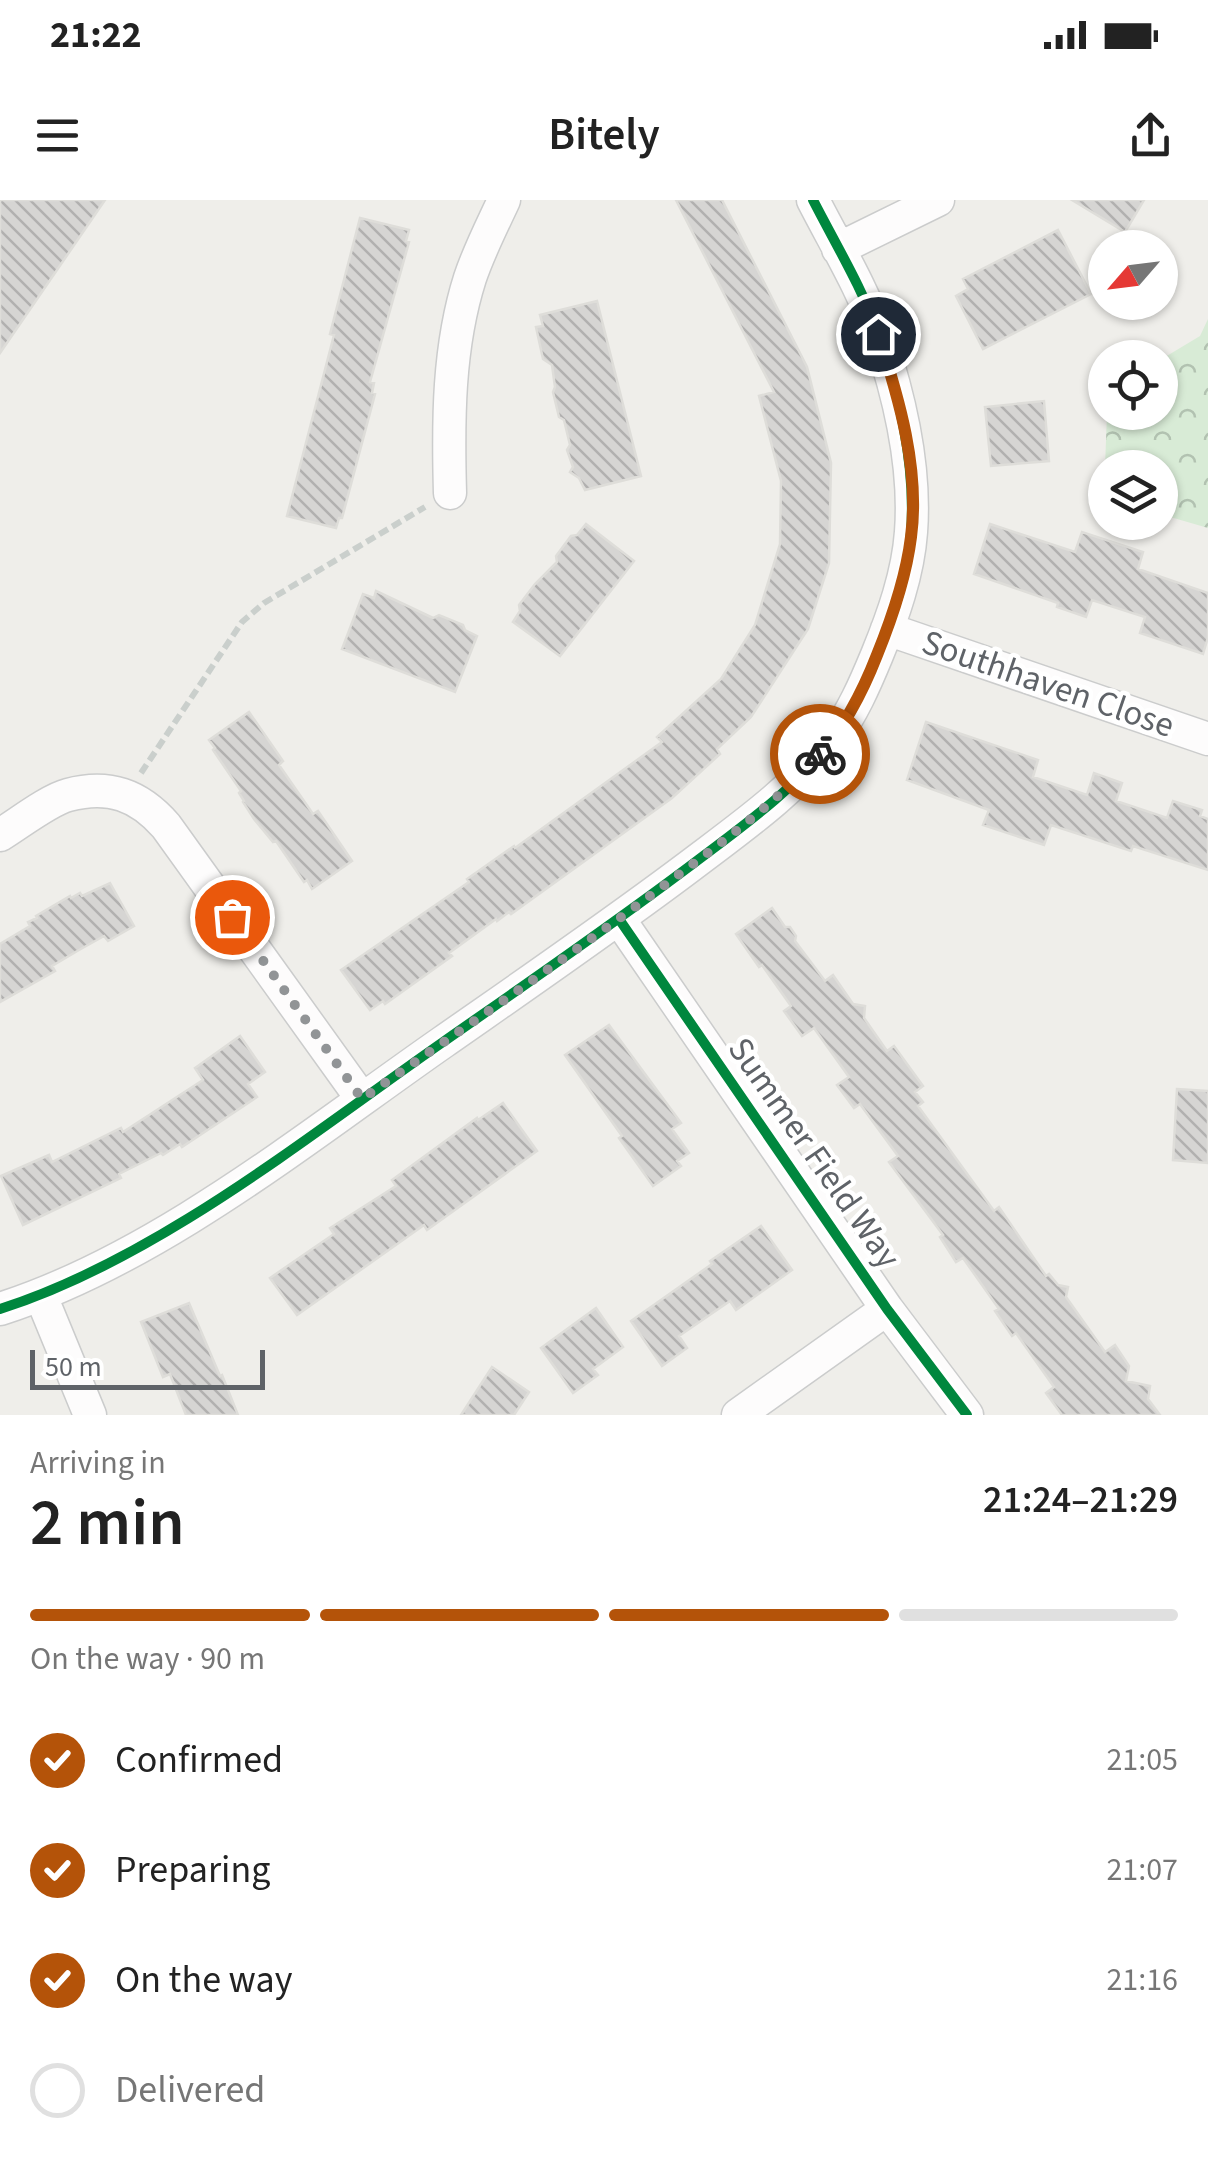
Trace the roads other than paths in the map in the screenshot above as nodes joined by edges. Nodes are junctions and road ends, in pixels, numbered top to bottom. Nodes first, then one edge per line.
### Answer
1 (504, 200) edge
2 (813, 200) edge
3 (938, 200) edge
4 (838, 249) junction
5 (450, 493) road end
6 (888, 630) junction
7 (1208, 739) edge
8 (0, 835) edge
9 (619, 919) junction
10 (362, 1099) junction
11 (41, 1296) junction
12 (887, 1308) junction
13 (0, 1309) edge
14 (90, 1415) edge
15 (738, 1415) edge
16 (967, 1415) edge

1 - 5 street
2 - 4 street
3 - 4 street
4 - 6 street
6 - 7 street, Southhaven Close
6 - 9 street
8 - 10 street
9 - 10 street
9 - 12 street, Summer Field Way
10 - 11 street
11 - 13 street
11 - 14 street
12 - 15 street
12 - 16 street, Summer Field Way

